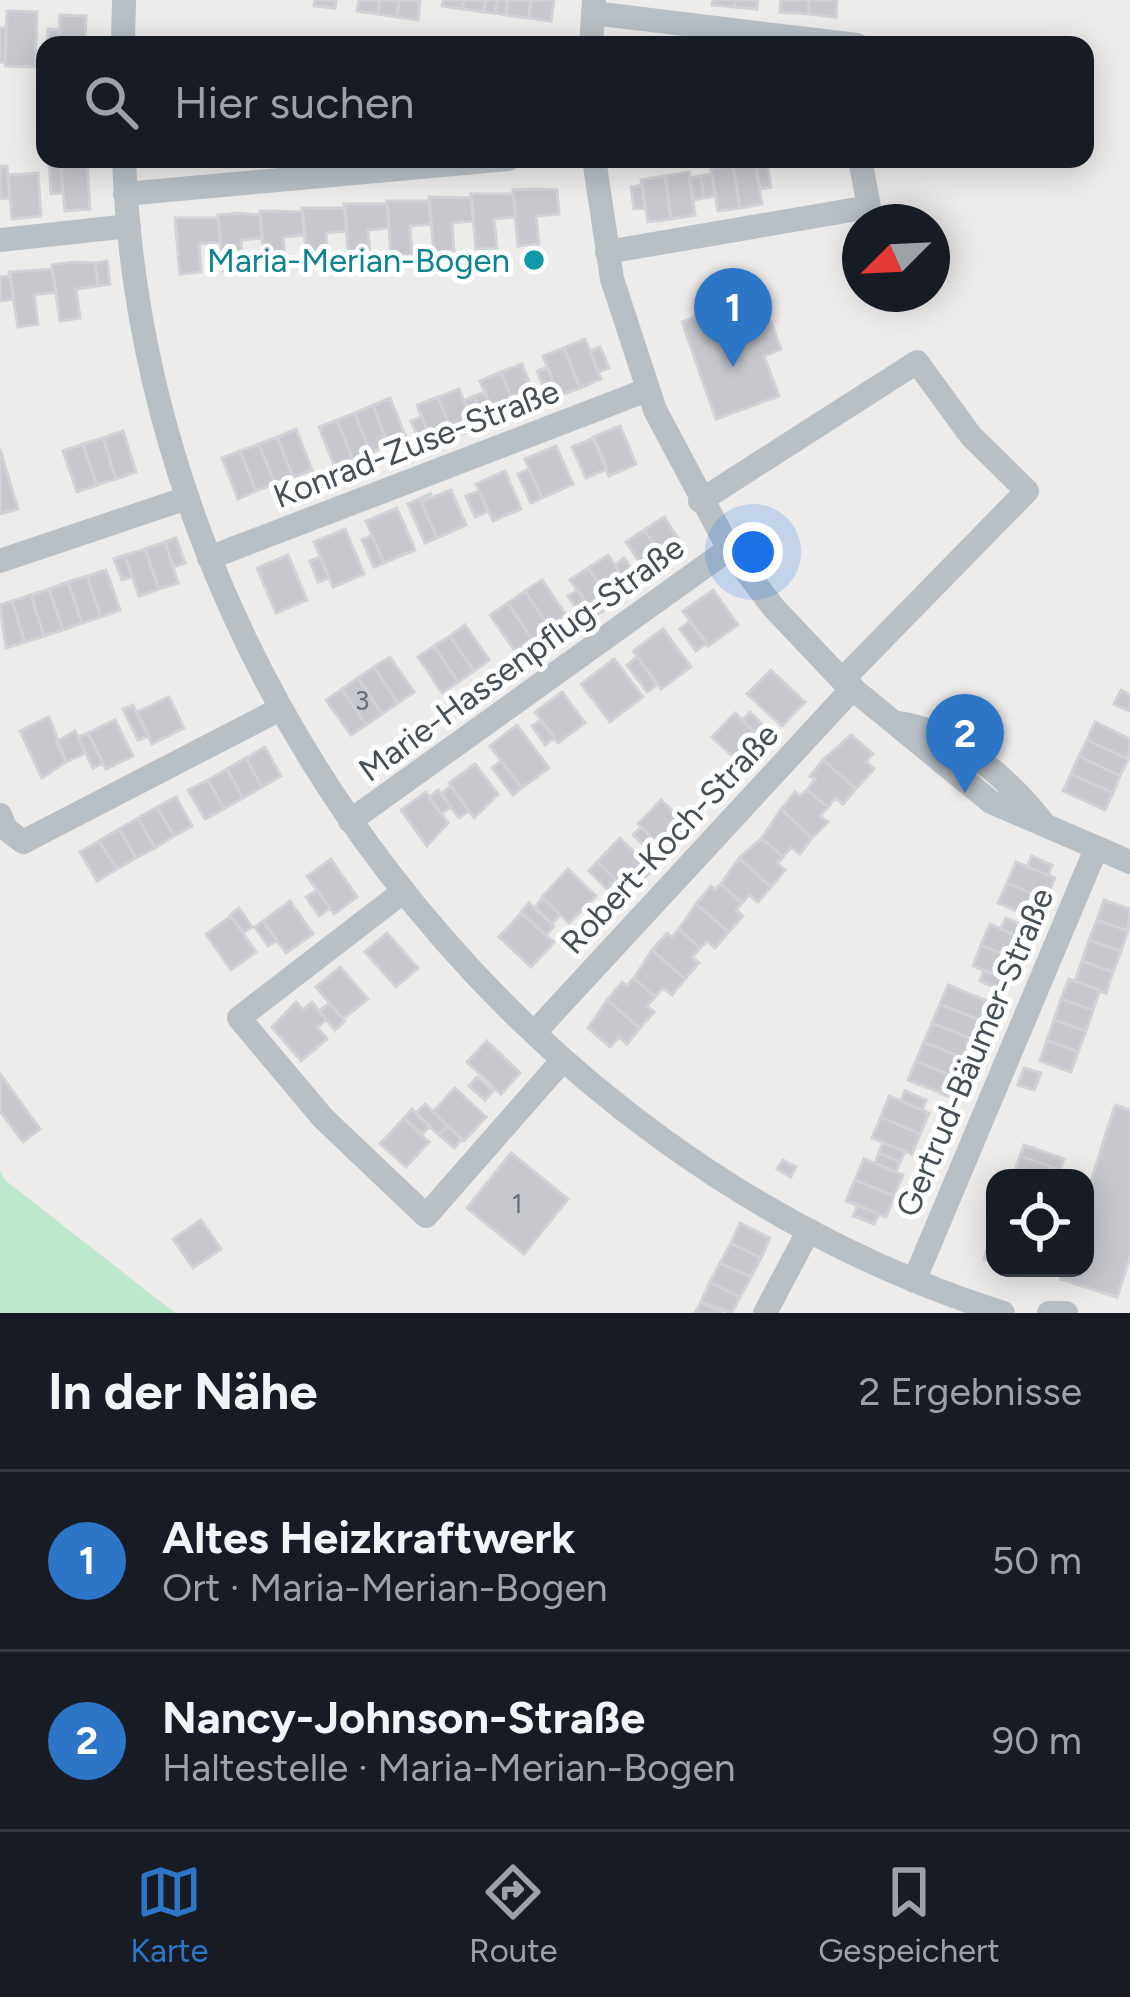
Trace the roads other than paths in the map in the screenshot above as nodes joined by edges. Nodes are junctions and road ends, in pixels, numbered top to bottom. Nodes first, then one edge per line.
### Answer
1 (112, 0) edge
2 (124, 0) edge
3 (593, 7) edge
4 (123, 36) edge
5 (794, 36) edge
6 (124, 168) edge
7 (410, 168) edge
8 (595, 168) edge
9 (862, 168) edge
10 (125, 194) junction
11 (129, 226) junction
12 (0, 240) edge
13 (607, 252) junction
14 (647, 389) junction
15 (187, 498) junction
16 (700, 501) junction
17 (729, 549) junction
18 (209, 558) junction
19 (0, 561) edge
20 (848, 684) junction
21 (280, 709) junction
22 (0, 815) edge
23 (350, 821) junction
24 (1096, 849) junction
25 (1130, 862) edge
26 (404, 891) junction
27 (534, 1033) junction
28 (562, 1061) junction
29 (808, 1230) junction
30 (914, 1281) junction
31 (765, 1313) edge
32 (1003, 1313) edge
33 (1048, 1313) edge
34 (1066, 1313) edge

1 - 2 street
2 - 4 street
3 - 5 street
6 - 10 street
7 - 10 street
8 - 13 street
9 - 13 street
10 - 11 street
11 - 12 street
11 - 15 street
13 - 14 street
14 - 16 street
14 - 18 street, Konrad-Zuse-Straße
15 - 18 street
15 - 19 street
16 - 17 street
16 - 20 street, Robert-Koch-Straße
17 - 20 street
17 - 23 street, Marie-Hassenpflug-Straße
18 - 21 street
20 - 24 street
20 - 27 street, Robert-Koch-Straße
21 - 22 street
21 - 23 street
23 - 26 street
24 - 25 street
24 - 30 street, Gertrud-Bäumer-Straße
26 - 27 street
26 - 28 street
27 - 28 street
28 - 29 street
29 - 30 street
29 - 31 street
30 - 32 street
33 - 34 street

